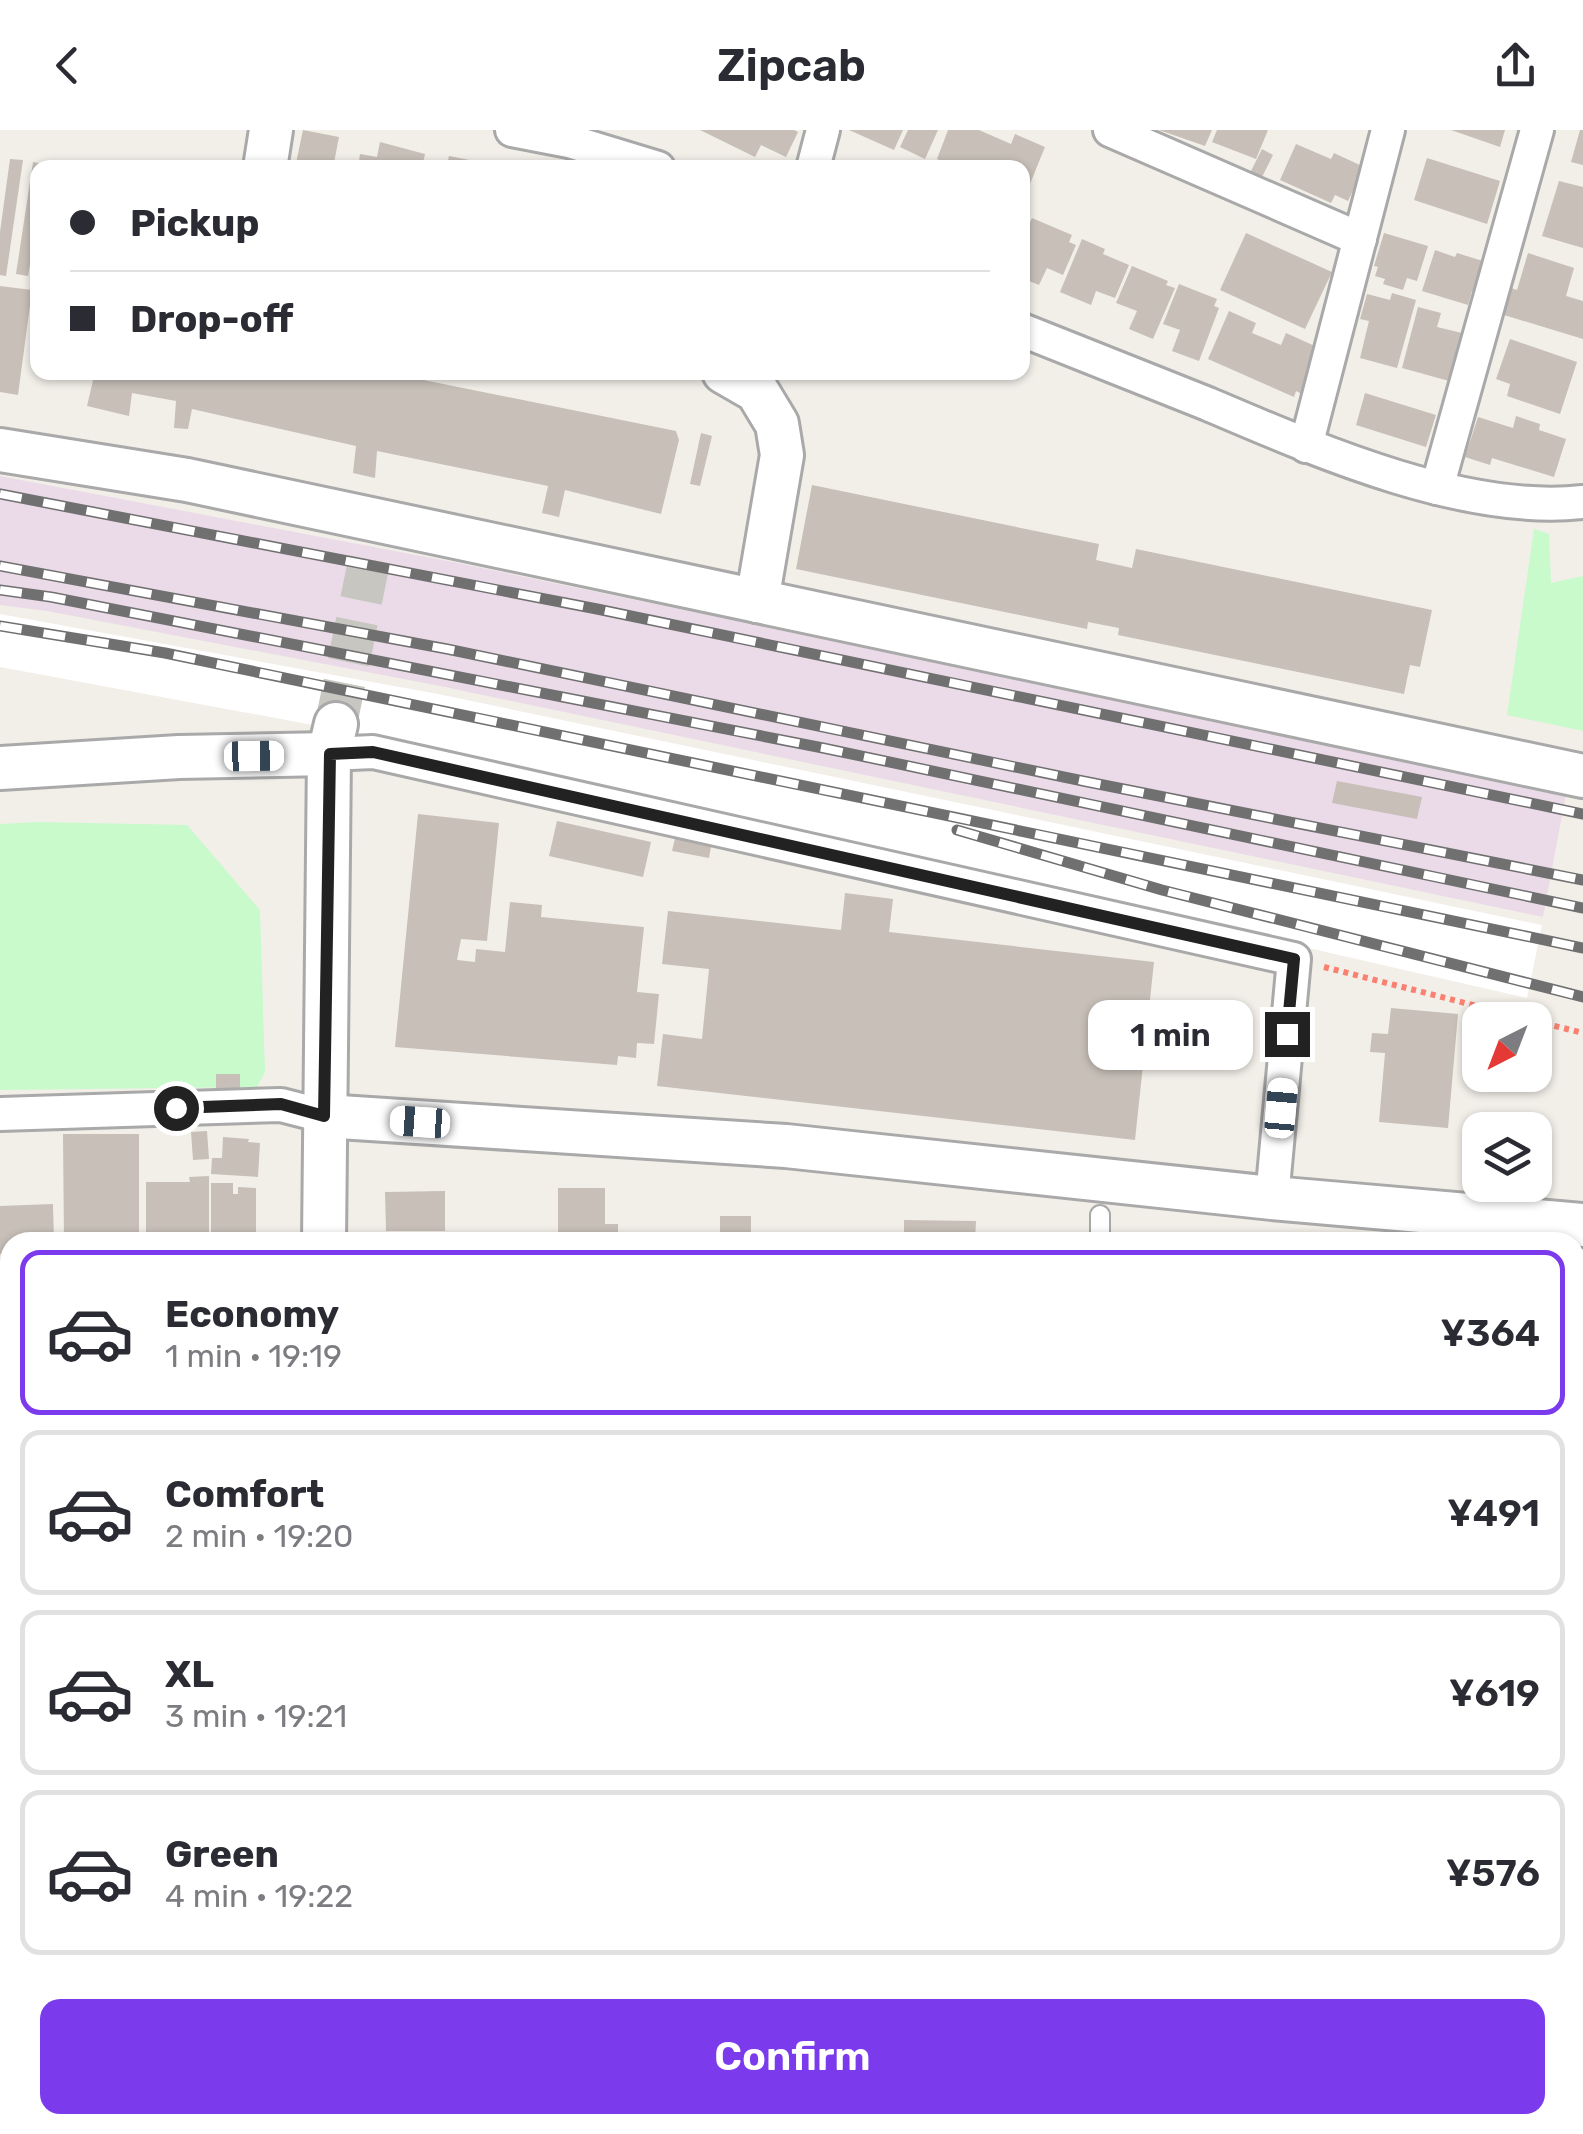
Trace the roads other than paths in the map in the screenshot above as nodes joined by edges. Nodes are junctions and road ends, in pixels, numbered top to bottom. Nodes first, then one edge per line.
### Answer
1 (271, 130) edge
2 (512, 130) edge
3 (822, 130) edge
4 (1110, 130) edge
5 (1388, 130) edge
6 (1537, 130) edge
7 (265, 160) edge
8 (632, 160) edge
9 (814, 160) edge
10 (1360, 238) junction
11 (1030, 333) edge
12 (738, 380) edge
13 (1306, 446) junction
14 (0, 450) edge
15 (1436, 488) junction
16 (1583, 502) edge
17 (757, 601) junction
18 (333, 739) junction
19 (0, 768) edge
20 (1583, 776) edge
21 (0, 1114) edge
22 (324, 1116) junction
23 (1272, 1198) junction
24 (1100, 1215) dead end
25 (1583, 1225) edge
26 (324, 1232) edge
27 (1100, 1232) edge

1 - 7 street
2 - 8 street
3 - 9 street
4 - 10 street
5 - 10 street
6 - 15 street
10 - 13 street
11 - 13 street
12 - 17 street
13 - 15 street
14 - 17 street
15 - 16 street
17 - 20 street
18 - 19 street
18 - 22 street
18 - 23 street
21 - 22 street
22 - 23 street
22 - 26 street
23 - 25 street
24 - 27 lane

